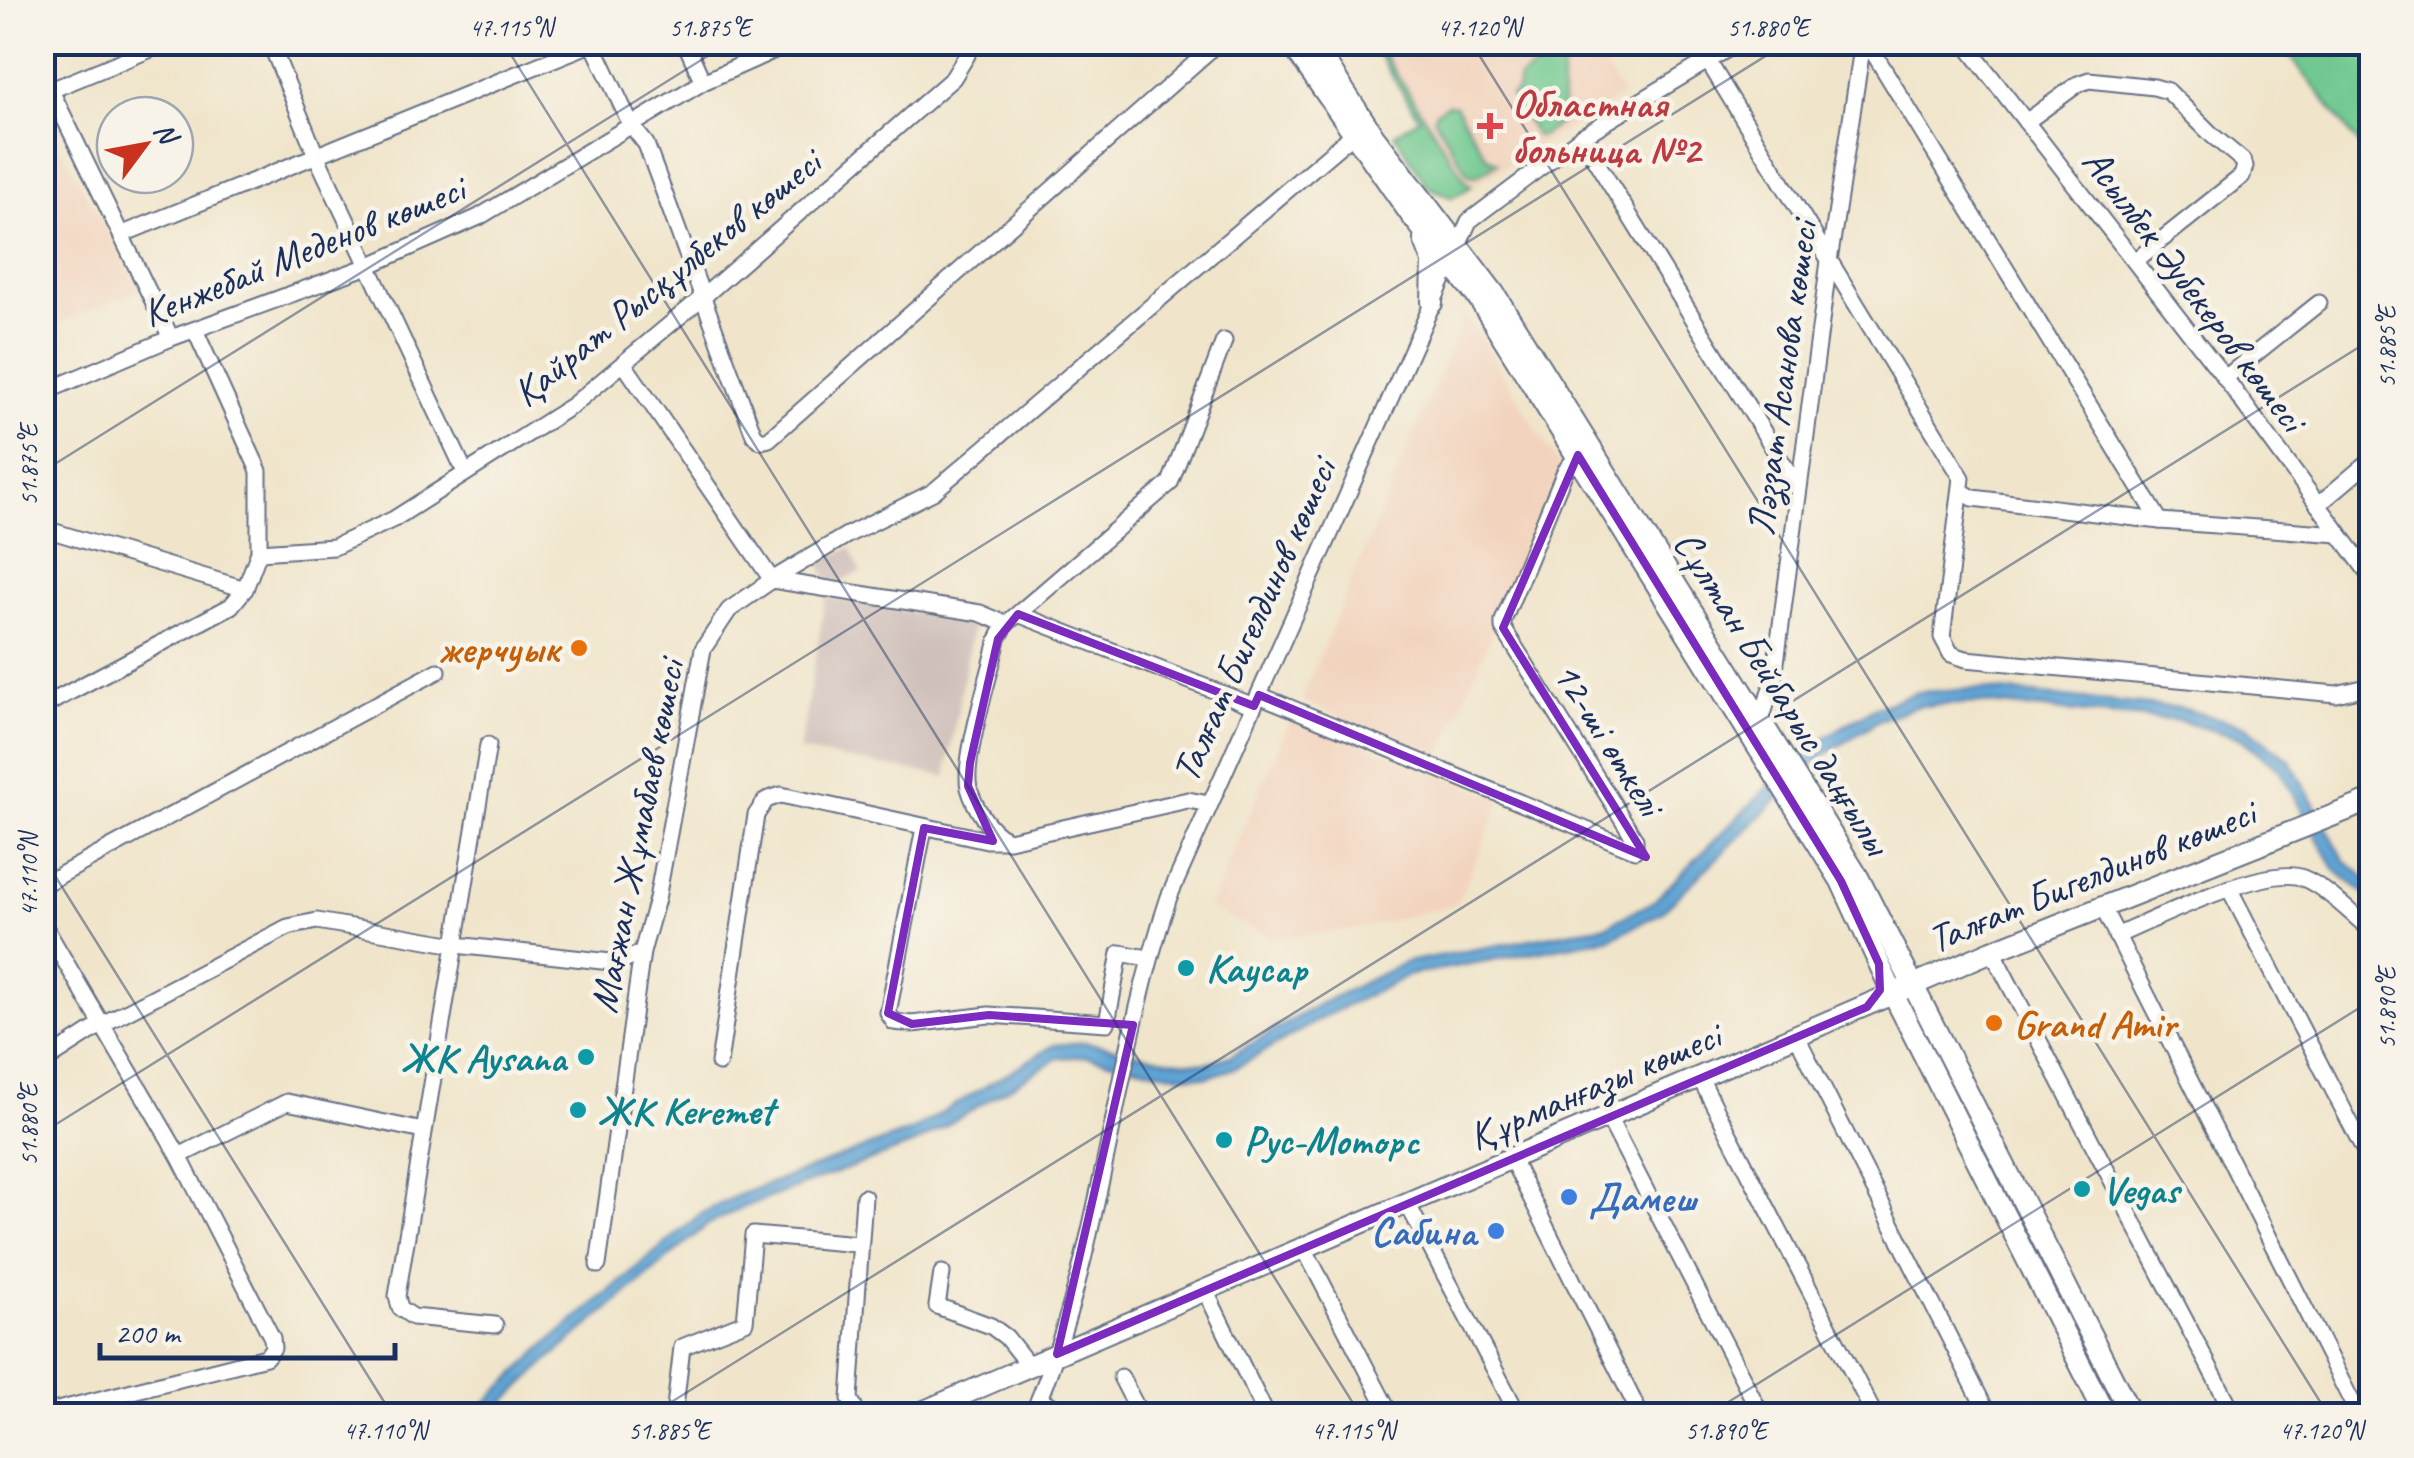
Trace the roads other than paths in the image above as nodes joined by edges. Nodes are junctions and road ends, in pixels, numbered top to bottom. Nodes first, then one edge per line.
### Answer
1 (168, 42) edge
2 (270, 42) edge
3 (684, 42) edge
4 (793, 42) edge
5 (967, 42) edge
6 (1219, 42) edge
7 (1290, 42) edge
8 (1312, 42) edge
9 (1739, 42) edge
10 (1865, 42) edge
11 (1964, 42) edge
12 (592, 43) edge
13 (1708, 61) junction
14 (42, 72) edge
15 (703, 82) junction
16 (51, 90) junction
17 (2026, 122) junction
18 (631, 126) junction
19 (1352, 135) junction
20 (1581, 137) junction
21 (316, 154) junction
22 (1411, 215) junction
23 (123, 234) junction
24 (1454, 253) junction
25 (1829, 261) junction
26 (2135, 261) junction
27 (368, 266) junction
28 (704, 296) junction
29 (1432, 303) junction
30 (2320, 303) dead end
31 (195, 330) junction
32 (171, 338) junction
33 (1224, 342) dead end
34 (624, 364) junction
35 (2225, 378) junction
36 (42, 392) edge
37 (1578, 455) junction
38 (2372, 459) edge
39 (465, 472) junction
40 (1798, 488) junction
41 (1962, 491) junction
42 (2318, 505) junction
43 (2160, 521) junction
44 (42, 528) edge
45 (2339, 534) junction
46 (259, 552) junction
47 (2372, 578) edge
48 (772, 580) junction
49 (245, 589) junction
50 (1012, 618) junction
51 (438, 671) dead end
52 (2372, 686) edge
53 (1256, 701) junction
54 (42, 707) edge
55 (1761, 720) junction
56 (488, 745) dead end
57 (2372, 800) edge
58 (1209, 804) junction
59 (924, 828) junction
60 (1009, 840) junction
61 (42, 885) edge
62 (2229, 888) junction
63 (2102, 906) junction
64 (42, 922) edge
65 (2372, 931) edge
66 (2116, 936) junction
67 (456, 945) junction
68 (1992, 951) junction
69 (642, 952) junction
70 (1148, 958) junction
71 (1901, 958) junction
72 (1880, 964) junction
73 (1940, 975) junction
74 (1921, 995) junction
75 (1894, 996) junction
76 (1867, 1007) junction
77 (1907, 1020) junction
78 (101, 1025) junction
79 (1797, 1037) junction
80 (42, 1063) edge
81 (720, 1063) dead end
82 (1700, 1078) junction
83 (1608, 1117) junction
84 (423, 1131) junction
85 (179, 1156) junction
86 (1511, 1158) junction
87 (2372, 1165) edge
88 (864, 1196) dead end
89 (1406, 1203) junction
90 (858, 1244) junction
91 (1304, 1248) junction
92 (598, 1266) dead end
93 (942, 1273) dead end
94 (1205, 1290) junction
95 (495, 1325) dead end
96 (1057, 1354) junction
97 (1029, 1366) junction
98 (1121, 1377) dead end
99 (1039, 1398) junction
100 (42, 1414) edge
101 (674, 1416) edge
102 (859, 1416) edge
103 (914, 1416) edge
104 (1032, 1416) edge
105 (1072, 1416) edge
106 (1140, 1416) edge
107 (1267, 1416) edge
108 (1390, 1416) edge
109 (1519, 1416) edge
110 (1641, 1416) edge
111 (1762, 1416) edge
112 (1874, 1416) edge
113 (1989, 1416) edge
114 (2106, 1416) edge
115 (2132, 1416) edge
116 (2236, 1416) edge
117 (2359, 1416) edge

1 - 16 street
2 - 21 street
3 - 15 street
4 - 15 street, Кенжебай Меденов көшесі
5 - 28 street, Қайрат Рысқұлбеков көшесі
6 - 28 street
7 - 19 main road, Сұлтан Бейбарыс даңғылы
8 - 24 main road, Сұлтан Бейбарыс даңғылы
9 - 13 street, Талғат Бигелдинов көшесі
10 - 25 street, Ләззат Асанова көшесі
10 - 43 street
11 - 17 street, Асылбек Әубекеров көшесі
12 - 18 street
12 - 21 street
13 - 20 street, Талғат Бигелдинов көшесі
13 - 25 street
14 - 16 street
15 - 18 street, Кенжебай Меденов көшесі
16 - 23 street
17 - 26 street, Асылбек Әубекеров көшесі
17 - 26 street
18 - 27 street, Кенжебай Меденов көшесі
18 - 28 street
19 - 22 main road, Сұлтан Бейбарыс даңғылы
19 - 48 street, Мағжан Жұмабаев көшесі
20 - 24 street, Талғат Бигелдинов көшесі
20 - 40 street
21 - 23 street
21 - 27 street
22 - 24 main road, Сұлтан Бейбарыс даңғылы
22 - 29 main road
23 - 32 street
24 - 29 street, Талғат Бигелдинов көшесі
24 - 37 main road, Сұлтан Бейбарыс даңғылы
24 - 55 main road, Сұлтан Бейбарыс даңғылы
25 - 40 street, Ләззат Асанова көшесі
25 - 41 street
26 - 35 street, Асылбек Әубекеров көшесі
27 - 31 street, Кенжебай Меденов көшесі
27 - 39 street
28 - 34 street, Қайрат Рысқұлбеков көшесі
29 - 53 street, Талғат Бигелдинов көшесі
30 - 35 street
31 - 32 street, Кенжебай Меденов көшесі
31 - 46 street
32 - 36 street, Кенжебай Меденов көшесі
33 - 50 street
34 - 39 street, Қайрат Рысқұлбеков көшесі
34 - 48 street
35 - 42 street, Асылбек Әубекеров көшесі
37 - 53 street, 12-ші өткелі
37 - 72 main road, Сұлтан Бейбарыс даңғылы
38 - 42 street
39 - 46 street, Қайрат Рысқұлбеков көшесі
40 - 55 street, Ләззат Асанова көшесі
41 - 43 street
41 - 52 street
42 - 45 street, Асылбек Әубекеров көшесі
43 - 45 street
44 - 49 street
45 - 47 street, Асылбек Әубекеров көшесі
46 - 49 street
48 - 50 street
48 - 69 street, Мағжан Жұмабаев көшесі
49 - 54 street
50 - 53 street
50 - 60 street
51 - 61 street
53 - 58 street, Талғат Бигелдинов көшесі
55 - 71 main road, Сұлтан Бейбарыс даңғылы
56 - 67 street
57 - 63 main road, Талғат Бигелдинов көшесі
58 - 60 street
58 - 70 street, Талғат Бигелдинов көшесі
59 - 60 street
59 - 70 street
59 - 81 street
62 - 65 street
62 - 66 street
62 - 87 street
63 - 66 street
63 - 68 main road, Талғат Бигелдинов көшесі
64 - 78 street
66 - 117 street
67 - 69 street
67 - 78 street
67 - 84 street
68 - 73 main road, Талғат Бигелдинов көшесі
68 - 116 street
69 - 92 street, Мағжан Жұмабаев көшесі
70 - 96 street, Талғат Бигелдинов көшесі
71 - 73 main road
71 - 74 main road, Сұлтан Бейбарыс даңғылы
72 - 75 main road, Сұлтан Бейбарыс даңғылы
72 - 76 main road
73 - 74 main road, Талғат Бигелдинов көшесі
74 - 75 main road, Құрманғазы көшесі
74 - 115 main road, Сұлтан Бейбарыс даңғылы
75 - 76 main road, Құрманғазы көшесі
75 - 77 main road, Сұлтан Бейбарыс даңғылы
76 - 77 main road
76 - 79 main road, Құрманғазы көшесі
77 - 114 main road, Сұлтан Бейбарыс даңғылы
78 - 80 street
78 - 85 street
79 - 82 main road, Құрманғазы көшесі
79 - 113 street
82 - 83 main road, Құрманғазы көшесі
82 - 112 street
83 - 86 main road, Құрманғазы көшесі
83 - 111 street
84 - 85 street
84 - 95 street
85 - 100 street
86 - 89 main road, Құрманғазы көшесі
86 - 110 street
88 - 90 street
89 - 91 main road, Құрманғазы көшесі
89 - 109 street
90 - 101 street
90 - 102 street
91 - 94 main road, Құрманғазы көшесі
91 - 108 street
93 - 97 street
94 - 96 main road, Құрманғазы көшесі
94 - 107 street
96 - 97 main road, Құрманғазы көшесі
96 - 99 street
97 - 103 main road, Құрманғазы көшесі
98 - 106 street
99 - 104 street
99 - 105 street

